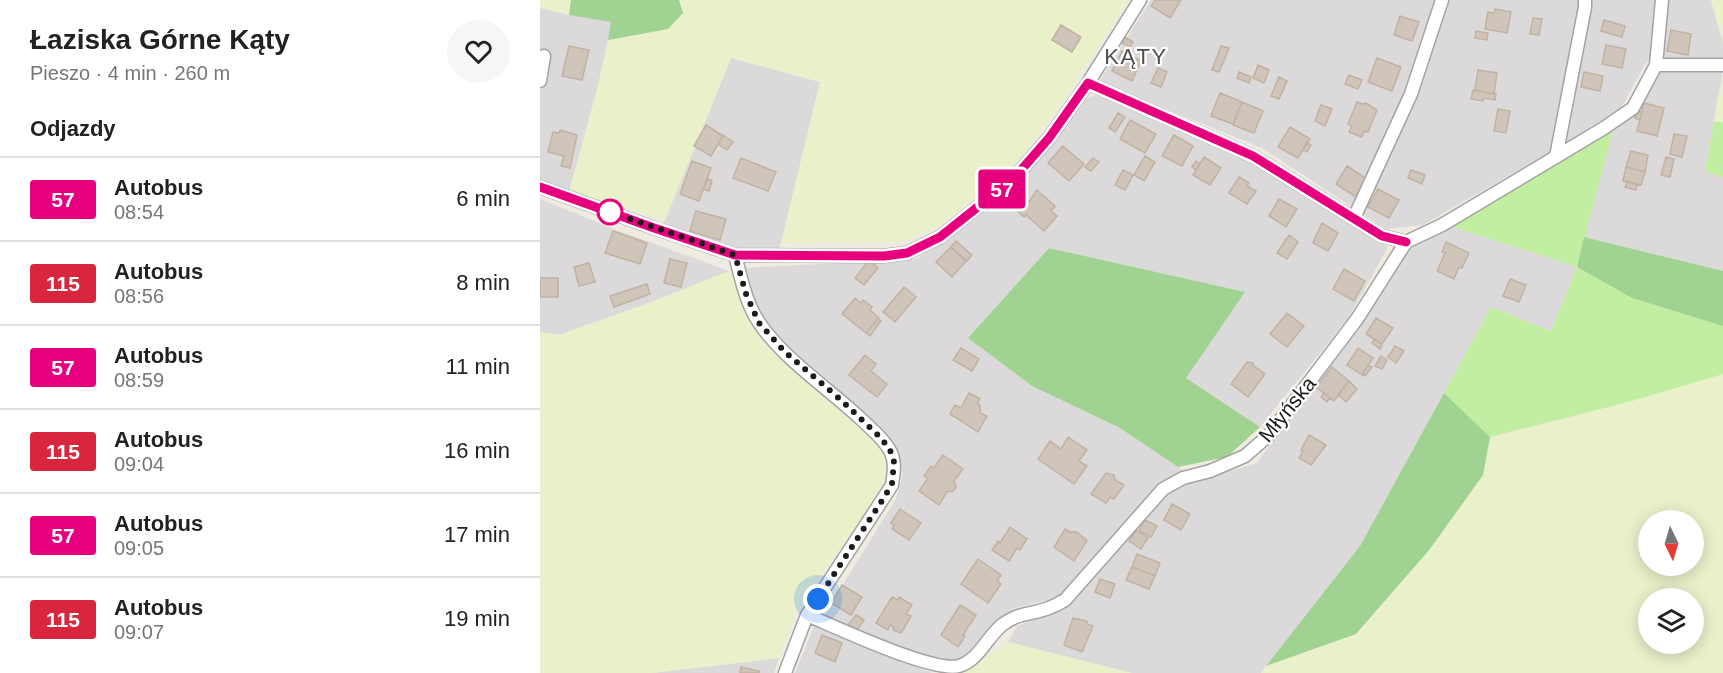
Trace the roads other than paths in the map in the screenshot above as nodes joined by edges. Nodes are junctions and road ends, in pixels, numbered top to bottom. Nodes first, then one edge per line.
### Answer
1 (1140, 0) edge
2 (1442, 0) edge
3 (1585, 0) edge
4 (1662, 0) edge
5 (544, 56) dead end
6 (1723, 64) edge
7 (1656, 65) junction
8 (540, 81) edge
9 (1088, 83) junction
10 (1556, 157) junction
11 (540, 187) edge
12 (1353, 218) junction
13 (1406, 242) junction
14 (735, 255) junction
15 (807, 615) junction
16 (785, 673) edge

1 - 9 street
2 - 12 street
3 - 10 street
4 - 7 street
5 - 8 street
6 - 7 street
7 - 10 street
9 - 12 street
9 - 14 street
10 - 13 street
11 - 14 street
12 - 13 street
13 - 15 street, Młyńska
14 - 15 street
15 - 16 street

